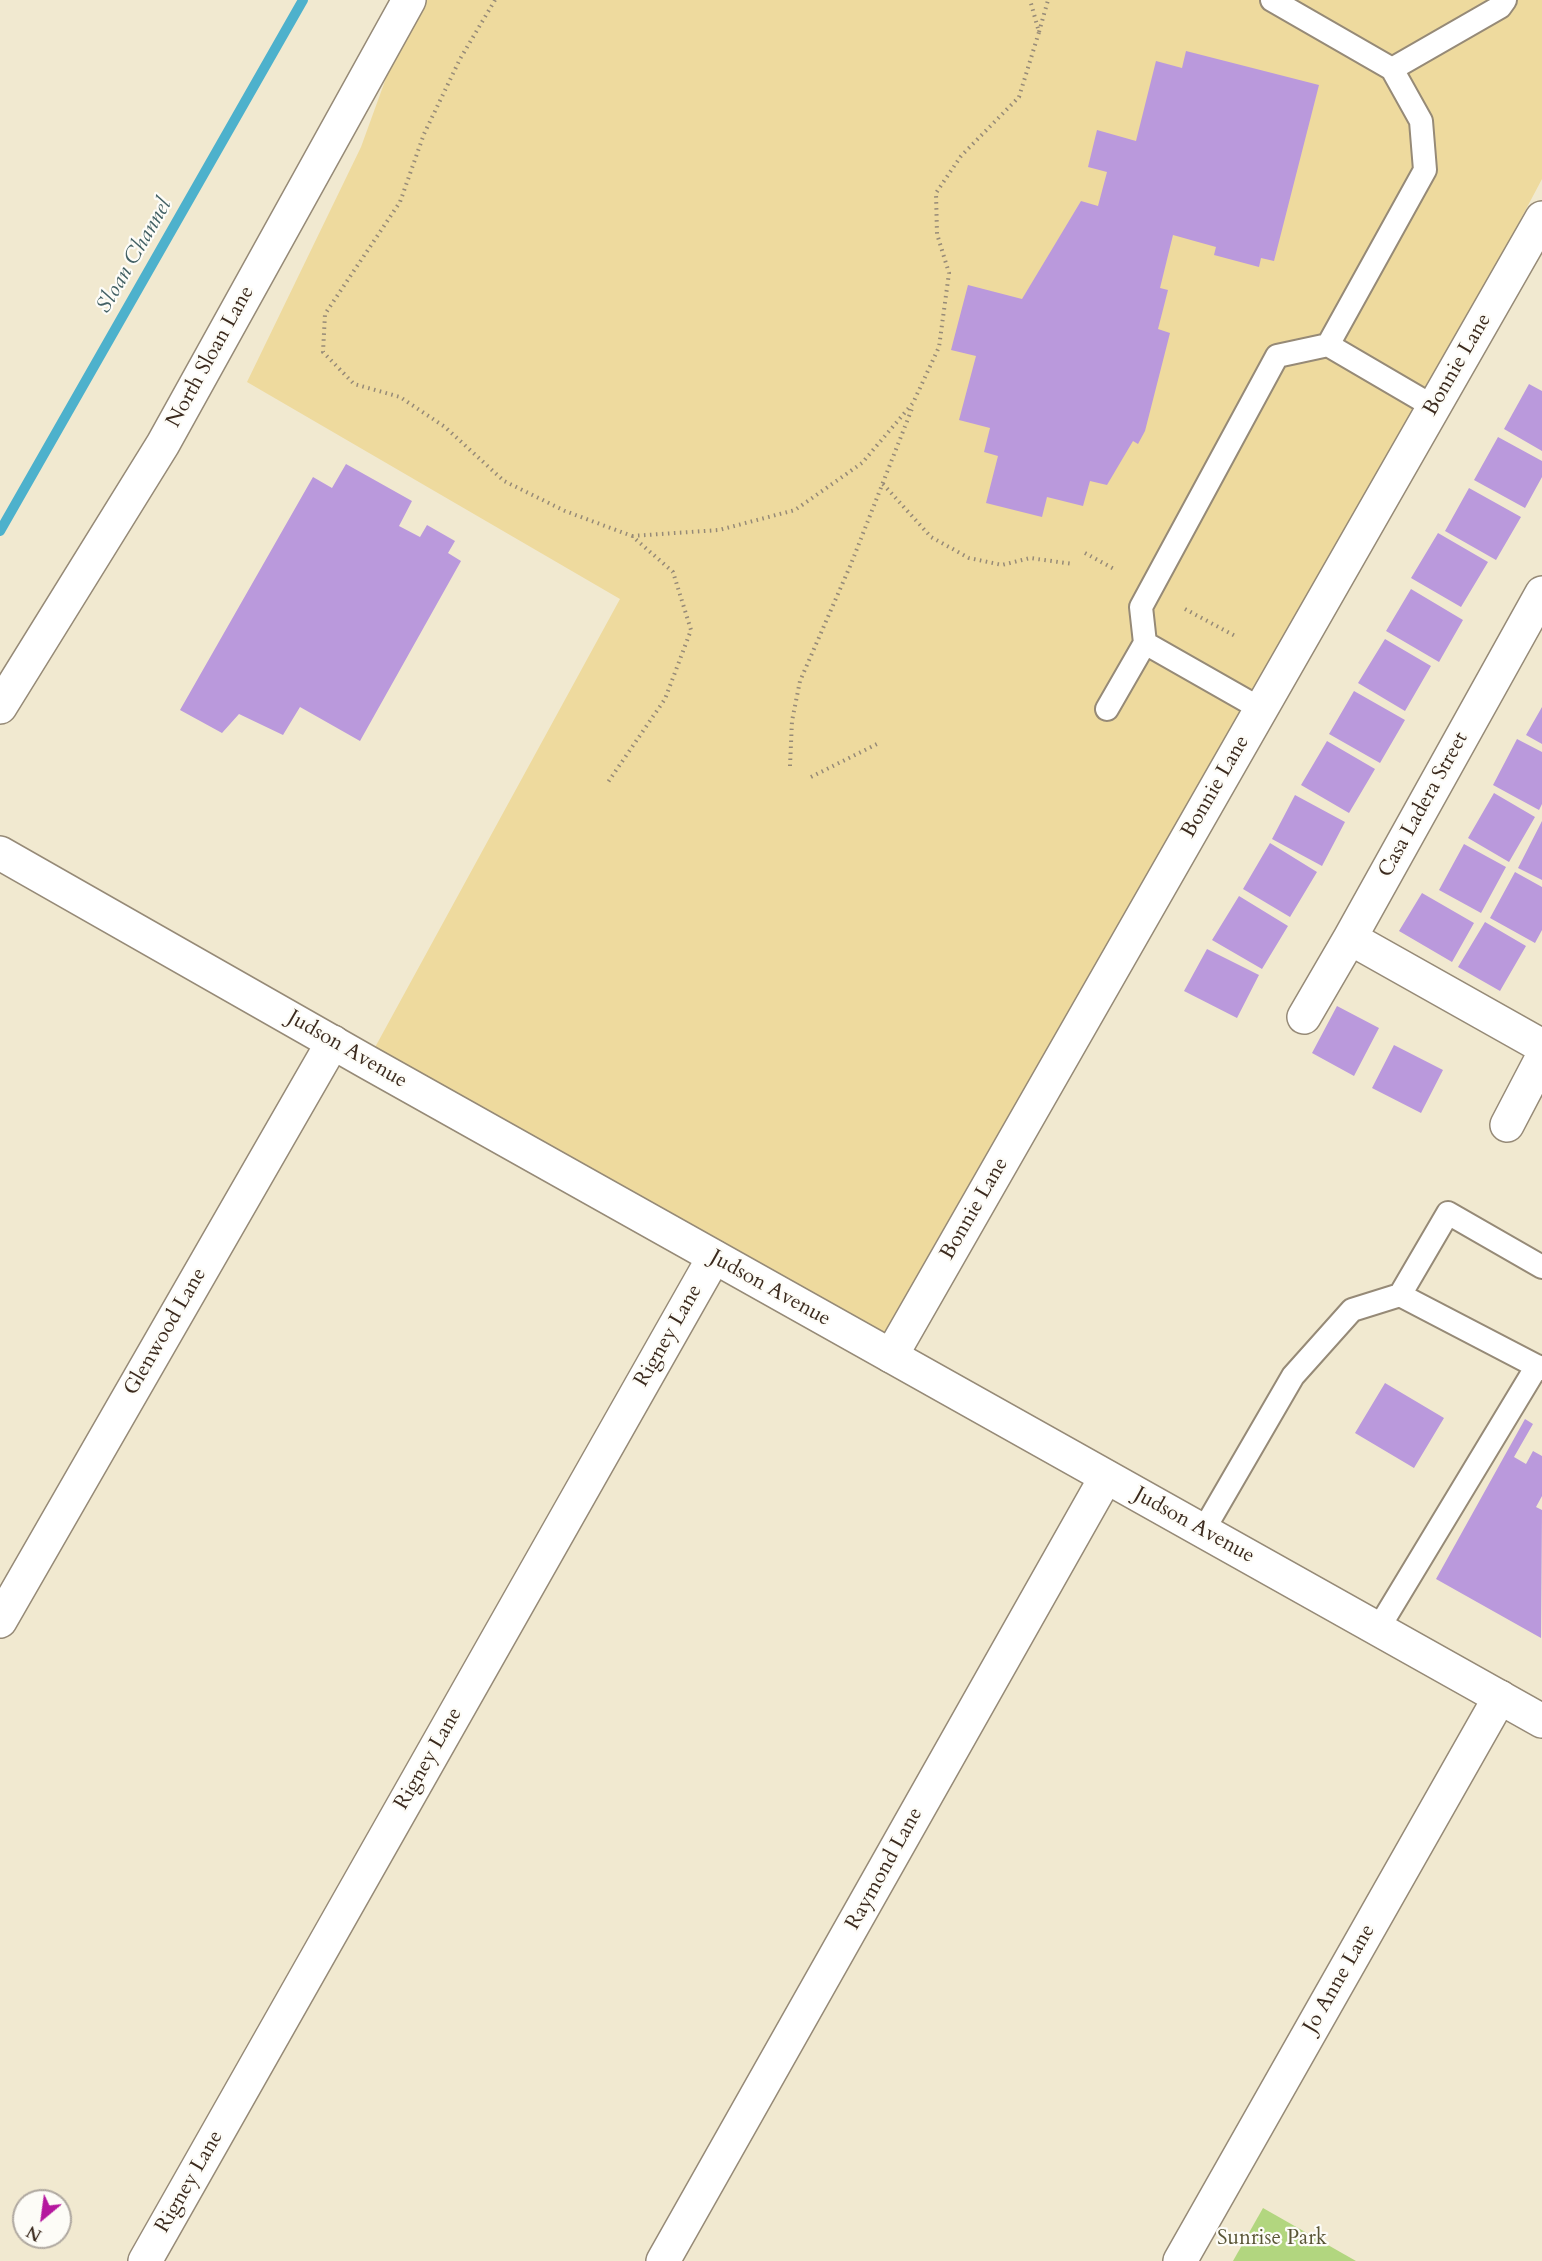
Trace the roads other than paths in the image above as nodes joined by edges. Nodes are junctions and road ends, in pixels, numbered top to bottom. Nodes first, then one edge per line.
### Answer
1 (409, 0) edge
2 (1272, 0) edge
3 (1505, 0) edge
4 (1392, 69) junction
5 (1542, 218) edge
6 (1328, 345) junction
7 (1434, 407) junction
8 (1542, 593) edge
9 (1145, 643) junction
10 (0, 707) edge
11 (1107, 708) dead end
12 (1261, 709) junction
13 (0, 853) edge
14 (1350, 938) junction
15 (1304, 1017) dead end
16 (333, 1042) junction
17 (1542, 1046) edge
18 (1542, 1058) edge
19 (1507, 1125) dead end
20 (714, 1257) junction
21 (1542, 1267) edge
22 (1400, 1295) junction
23 (891, 1356) junction
24 (1540, 1368) edge
25 (1106, 1477) junction
26 (1203, 1531) junction
27 (0, 1621) edge
28 (1378, 1629) junction
29 (1500, 1697) junction
30 (1542, 1721) edge
31 (145, 2261) edge
32 (663, 2261) edge
33 (1180, 2261) edge

1 - 10 street, North Sloan Lane
2 - 4 lane
3 - 4 lane
4 - 6 lane
5 - 7 street, Bonnie Lane
6 - 7 lane
6 - 9 lane
7 - 12 street, Bonnie Lane
8 - 14 street, Casa Ladera Street
9 - 11 lane
9 - 12 lane
12 - 23 street, Bonnie Lane
13 - 16 street, Judson Avenue
14 - 15 street, Casa Ladera Street
14 - 17 street
16 - 20 street, Judson Avenue
16 - 27 street, Glenwood Lane
18 - 19 street
20 - 23 street, Judson Avenue
20 - 31 street, Rigney Lane
21 - 22 lane
22 - 24 lane
22 - 26 lane
23 - 25 street, Judson Avenue
24 - 28 lane
25 - 26 street, Judson Avenue
25 - 32 street, Raymond Lane
26 - 28 street, Judson Avenue
28 - 29 street, Judson Avenue
29 - 30 street, Judson Avenue
29 - 33 street, Jo Anne Lane

